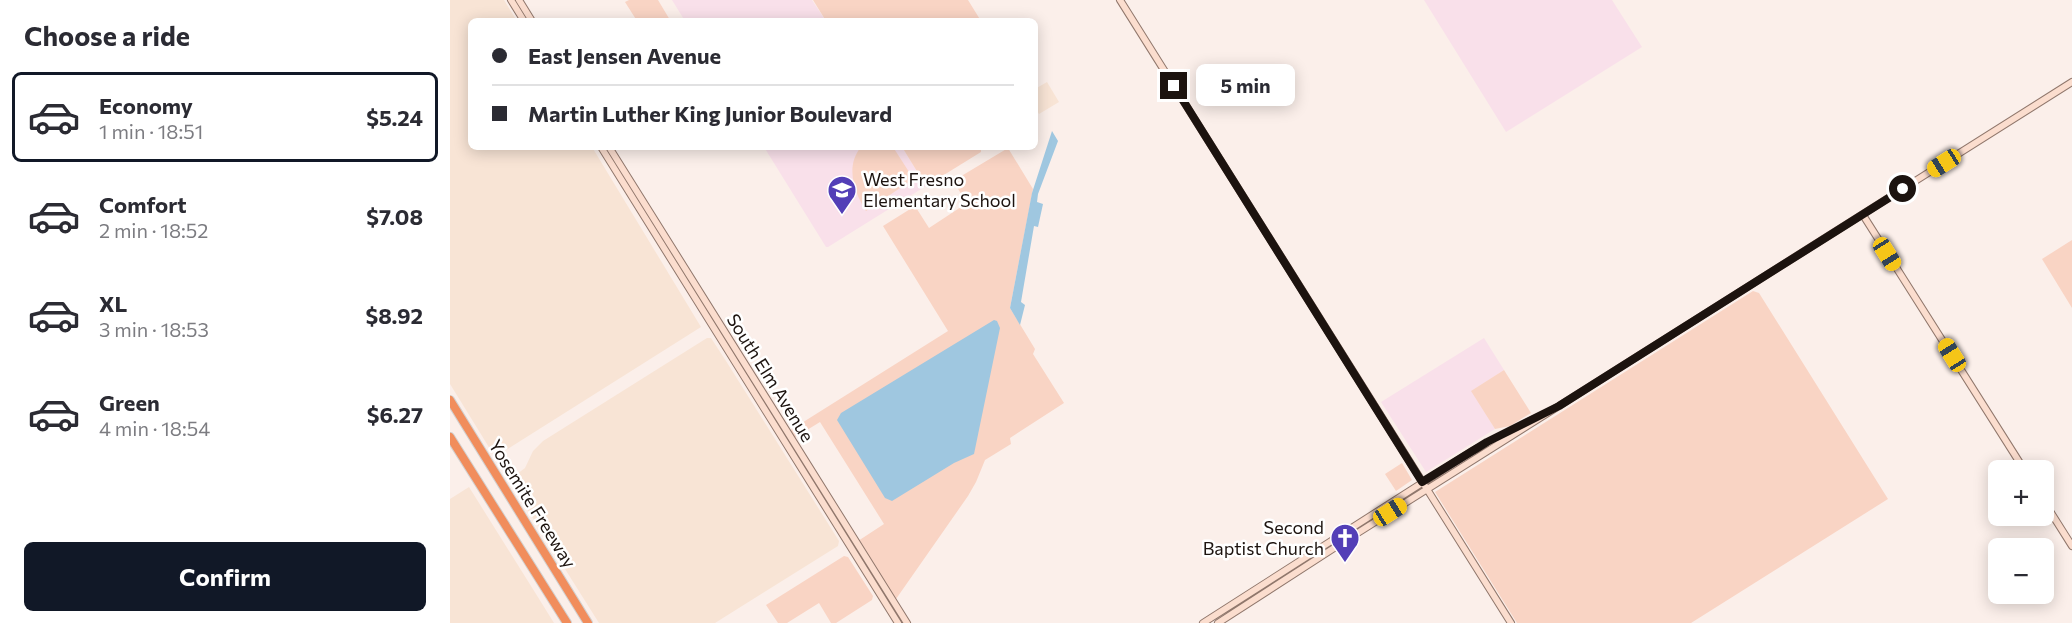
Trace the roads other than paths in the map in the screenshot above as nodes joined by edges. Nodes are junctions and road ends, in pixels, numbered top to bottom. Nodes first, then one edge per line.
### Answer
1 (511, 0) edge
2 (519, 0) edge
3 (1120, 0) edge
4 (522, 18) edge
5 (530, 18) edge
6 (2072, 82) edge
7 (603, 150) edge
8 (611, 150) edge
9 (1863, 215) junction
10 (450, 400) edge
11 (1559, 406) junction
12 (450, 437) edge
13 (2018, 460) edge
14 (1422, 482) junction
15 (1427, 489) junction
16 (2054, 517) edge
17 (2072, 546) edge
18 (567, 623) edge
19 (588, 623) edge
20 (898, 623) edge
21 (907, 623) edge
22 (1203, 623) edge
23 (1218, 623) edge
24 (1510, 623) edge

1 - 4 street
2 - 5 street
3 - 14 street
6 - 9 street
7 - 20 street, South Elm Avenue
8 - 21 street, South Elm Avenue
9 - 11 street
9 - 13 street
10 - 19 highway, Yosemite Freeway
11 - 14 street
11 - 15 street
12 - 18 highway, Yosemite Freeway
14 - 15 street
14 - 22 street
15 - 23 street
15 - 24 street
16 - 17 street

